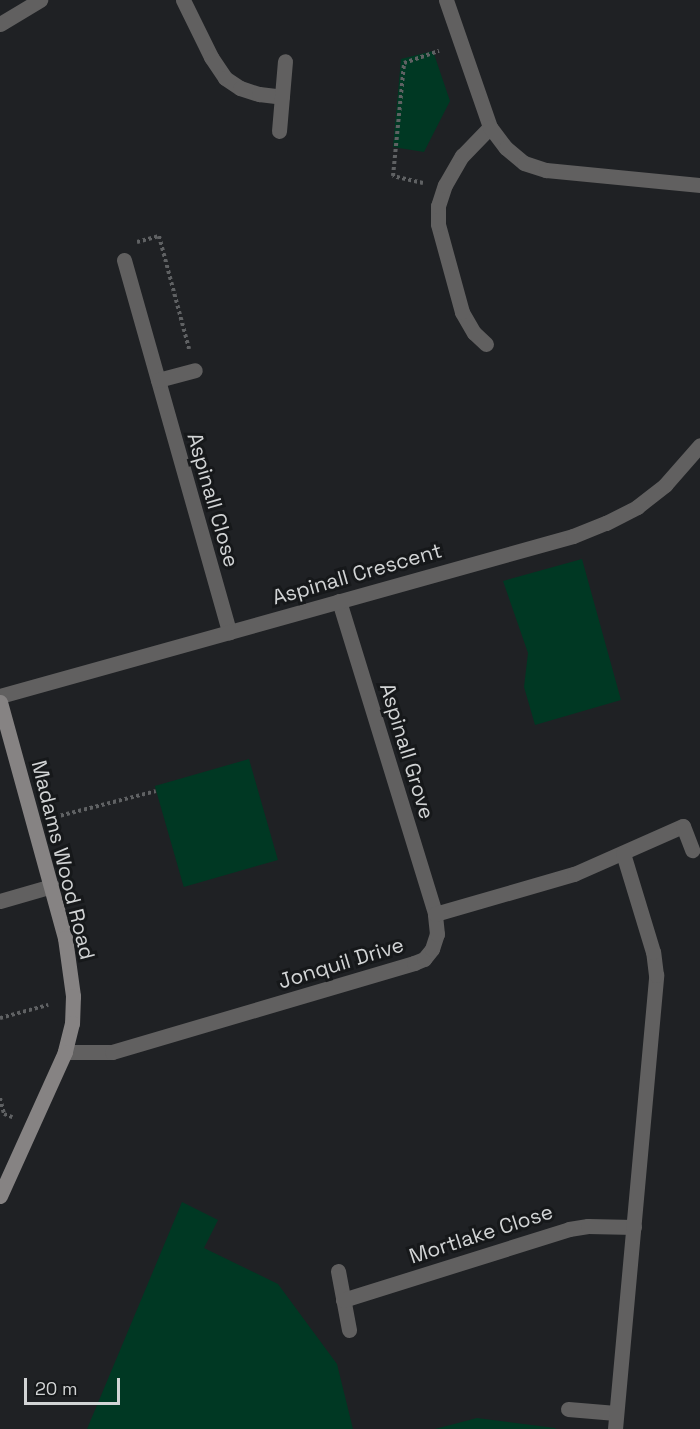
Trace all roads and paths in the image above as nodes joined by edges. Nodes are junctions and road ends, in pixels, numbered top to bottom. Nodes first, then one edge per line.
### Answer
1 (40, 0) edge
2 (183, 0) edge
3 (446, 0) edge
4 (0, 24) edge
5 (460, 44) junction
6 (285, 61) dead end
7 (282, 97) junction
8 (490, 128) junction
9 (279, 131) dead end
10 (700, 185) edge
11 (444, 187) junction
12 (124, 260) joint
13 (486, 344) dead end
14 (195, 370) joint
15 (158, 380) junction
16 (700, 445) edge
17 (339, 601) junction
18 (229, 632) junction
19 (0, 696) edge
20 (0, 702) edge
21 (156, 791) dead end
22 (34, 823) junction
23 (692, 850) dead end
24 (623, 852) junction
25 (52, 886) junction
26 (0, 901) edge
27 (435, 914) junction
28 (72, 1003) junction
29 (0, 1018) edge
30 (65, 1052) junction
31 (0, 1196) edge
32 (634, 1227) junction
33 (338, 1271) dead end
34 (343, 1300) junction
35 (349, 1330) dead end
36 (568, 1409) dead end
37 (616, 1413) junction
38 (615, 1429) edge

1 - 4 street
2 - 7 street
3 - 5 street
5 - 8 street
5 - 11 path
6 - 7 street
7 - 9 street
8 - 10 street
8 - 11 street
11 - 13 street
12 - 14 path
12 - 15 street, Aspinall Close
14 - 15 street
15 - 18 street, Aspinall Close
16 - 17 street, Aspinall Crescent
17 - 18 street, Aspinall Crescent
17 - 27 street, Aspinall Grove
18 - 19 street, Aspinall Crescent
20 - 22 street, Madams Wood Road
21 - 22 path
22 - 25 street, Madams Wood Road
23 - 24 street
24 - 27 street
24 - 32 street
25 - 26 street
25 - 28 street, Madams Wood Road
27 - 30 street, Jonquil Drive
28 - 29 path
28 - 30 street, Madams Wood Road
30 - 31 street, Madams Wood Road
32 - 34 street, Mortlake Close
32 - 37 street
33 - 34 street
34 - 35 street
36 - 37 street
37 - 38 street

